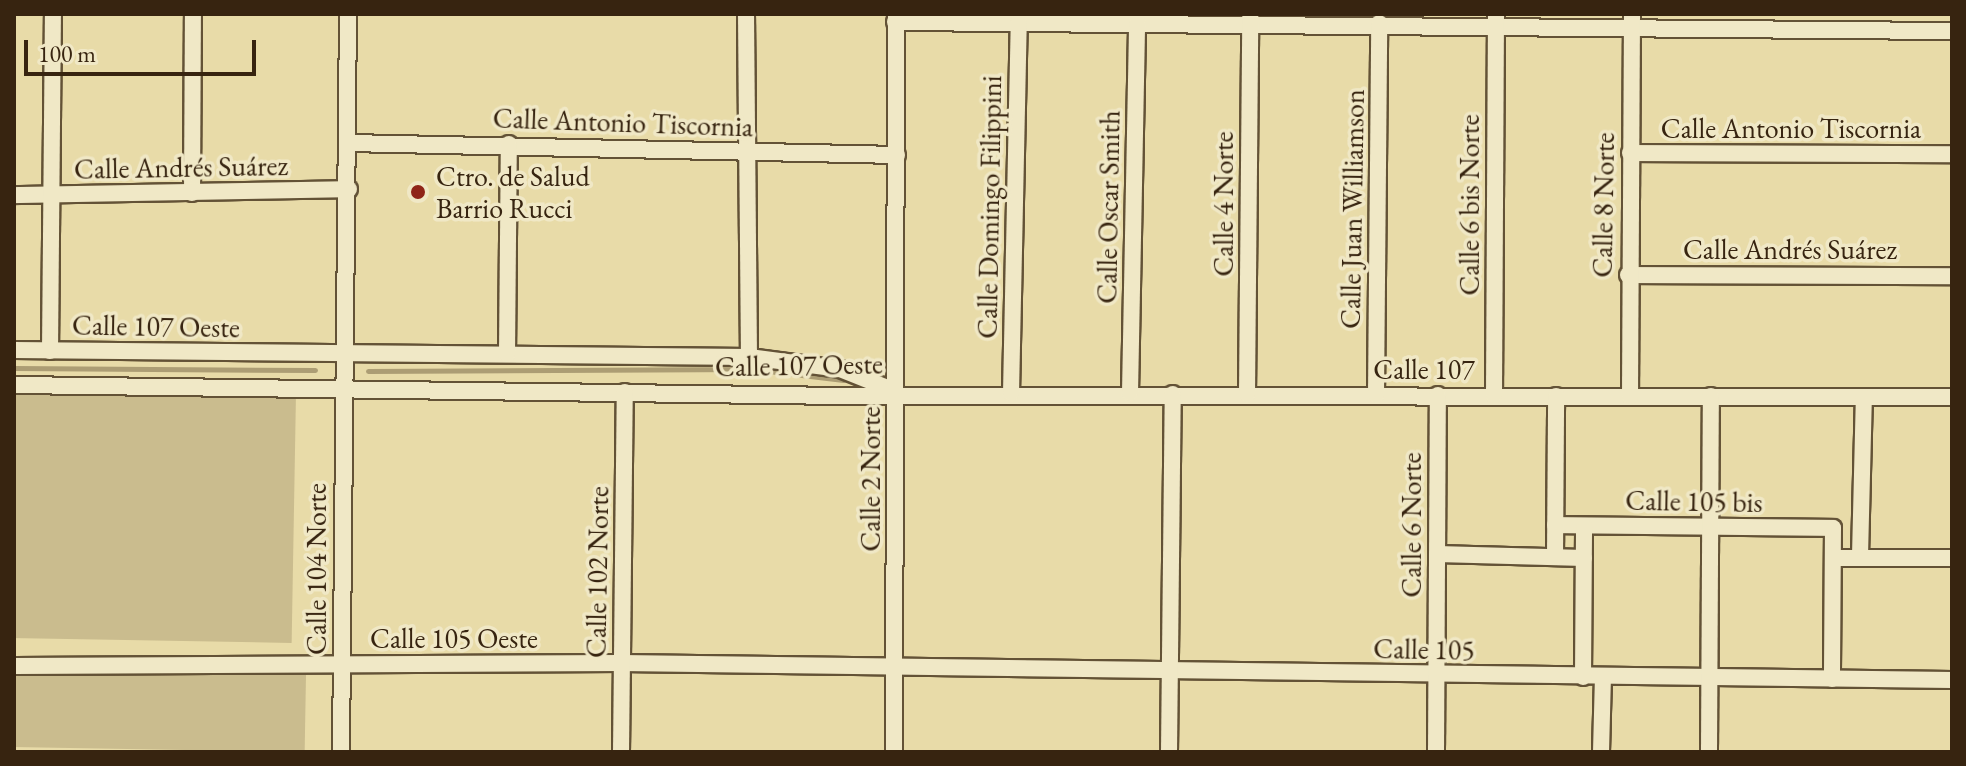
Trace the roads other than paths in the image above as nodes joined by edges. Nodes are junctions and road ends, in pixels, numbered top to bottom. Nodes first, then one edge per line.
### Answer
1 (53, 14) edge
2 (193, 14) edge
3 (348, 14) edge
4 (746, 14) edge
5 (896, 18) edge
6 (1250, 18) edge
7 (1496, 19) edge
8 (1632, 20) edge
9 (1019, 22) junction
10 (1137, 22) junction
11 (1379, 23) junction
12 (1952, 31) edge
13 (348, 143) junction
14 (509, 144) junction
15 (745, 152) junction
16 (1630, 153) junction
17 (1952, 154) edge
18 (897, 155) junction
19 (349, 189) junction
20 (192, 193) junction
21 (14, 195) edge
22 (51, 195) junction
23 (1628, 275) junction
24 (1952, 276) edge
25 (14, 350) edge
26 (50, 351) junction
27 (349, 354) junction
28 (507, 354) junction
29 (749, 357) junction
30 (14, 385) edge
31 (342, 387) junction
32 (897, 391) junction
33 (625, 392) junction
34 (1011, 393) junction
35 (1130, 393) junction
36 (1173, 394) junction
37 (1247, 394) junction
38 (1376, 395) junction
39 (1438, 395) junction
40 (1494, 395) junction
41 (1556, 396) junction
42 (1630, 396) junction
43 (1711, 396) junction
44 (1864, 397) junction
45 (1952, 397) edge
46 (1555, 525) junction
47 (1584, 526) junction
48 (1710, 527) junction
49 (1437, 554) junction
50 (1860, 556) junction
51 (1555, 557) junction
52 (1584, 558) junction
53 (1833, 558) junction
54 (1952, 558) edge
55 (621, 663) junction
56 (342, 665) junction
57 (14, 666) edge
58 (895, 670) junction
59 (1170, 672) junction
60 (1437, 675) junction
61 (1583, 677) junction
62 (1603, 677) junction
63 (1710, 678) junction
64 (1832, 679) junction
65 (1952, 680) edge
66 (341, 752) edge
67 (621, 752) edge
68 (894, 752) edge
69 (1169, 752) edge
70 (1436, 752) edge
71 (1601, 752) edge
72 (1709, 752) edge

1 - 22 street
2 - 20 street
3 - 13 street
4 - 15 street
5 - 9 street
5 - 18 street, Calle 2 Norte
6 - 10 street
6 - 11 street
6 - 37 street, Calle 4 Norte
7 - 8 street
7 - 11 street
7 - 40 street, Calle 6 bis Norte
8 - 12 street
8 - 16 street, Calle 8 Norte
9 - 10 street
9 - 34 street, Calle Domingo Filippini
10 - 35 street, Calle Oscar Smith
11 - 38 street, Calle Juan Williamson
13 - 14 street, Calle Antonio Tiscornia
13 - 19 street
14 - 15 street, Calle Antonio Tiscornia
14 - 28 street
15 - 18 street, Calle Antonio Tiscornia
15 - 29 street
16 - 17 street, Calle Antonio Tiscornia
16 - 23 street, Calle 8 Norte
18 - 32 street, Calle 2 Norte
19 - 20 street, Calle Andrés Suárez
19 - 27 street
20 - 22 street, Calle Andrés Suárez
21 - 22 street, Calle Andrés Suárez
22 - 26 street
23 - 24 street, Calle Andrés Suárez
23 - 42 street, Calle 8 Norte
25 - 26 street, Calle 107 Oeste
26 - 27 street, Calle 107 Oeste
27 - 28 street, Calle 107 Oeste
27 - 31 street, Calle 104 Norte
28 - 29 street, Calle 107 Oeste
29 - 32 street, Calle 107 Oeste
30 - 31 street, Calle 107 Oeste
31 - 33 street, Calle 107 Oeste
31 - 56 street, Calle 104 Norte
32 - 33 street, Calle 107 Oeste
32 - 34 street, Calle 107
32 - 58 street, Calle 2 Norte
33 - 55 street, Calle 102 Norte
34 - 35 street, Calle 107
35 - 36 street, Calle 107
36 - 37 street, Calle 107
36 - 59 street
37 - 38 street, Calle 107
38 - 39 street, Calle 107
39 - 40 street, Calle 107
39 - 49 street, Calle 6 Norte
40 - 41 street, Calle 107
41 - 42 street, Calle 107
41 - 46 street
42 - 43 street, Calle 107
43 - 44 street, Calle 107
43 - 48 street
44 - 45 street, Calle 107
44 - 50 street
46 - 47 street, Calle 105 bis
46 - 51 street
47 - 48 street, Calle 105 bis
47 - 52 street
48 - 53 street, Calle 105 bis
48 - 63 street
49 - 51 street
49 - 60 street, Calle 6 Norte
50 - 53 street
50 - 54 street
51 - 52 street
52 - 61 street
53 - 64 street
55 - 56 street, Calle 105 Oeste
55 - 58 street, Calle 105 Oeste
55 - 67 street, Calle 102 Norte
56 - 57 street, Calle 105 Oeste
56 - 66 street, Calle 104 Norte
58 - 59 street, Calle 105
58 - 68 street, Calle 2 Norte
59 - 60 street, Calle 105
59 - 69 street
60 - 61 street, Calle 105
60 - 70 street, Calle 6 Norte
61 - 62 street, Calle 105
62 - 63 street, Calle 105
62 - 71 street
63 - 64 street, Calle 105
63 - 72 street
64 - 65 street, Calle 105

